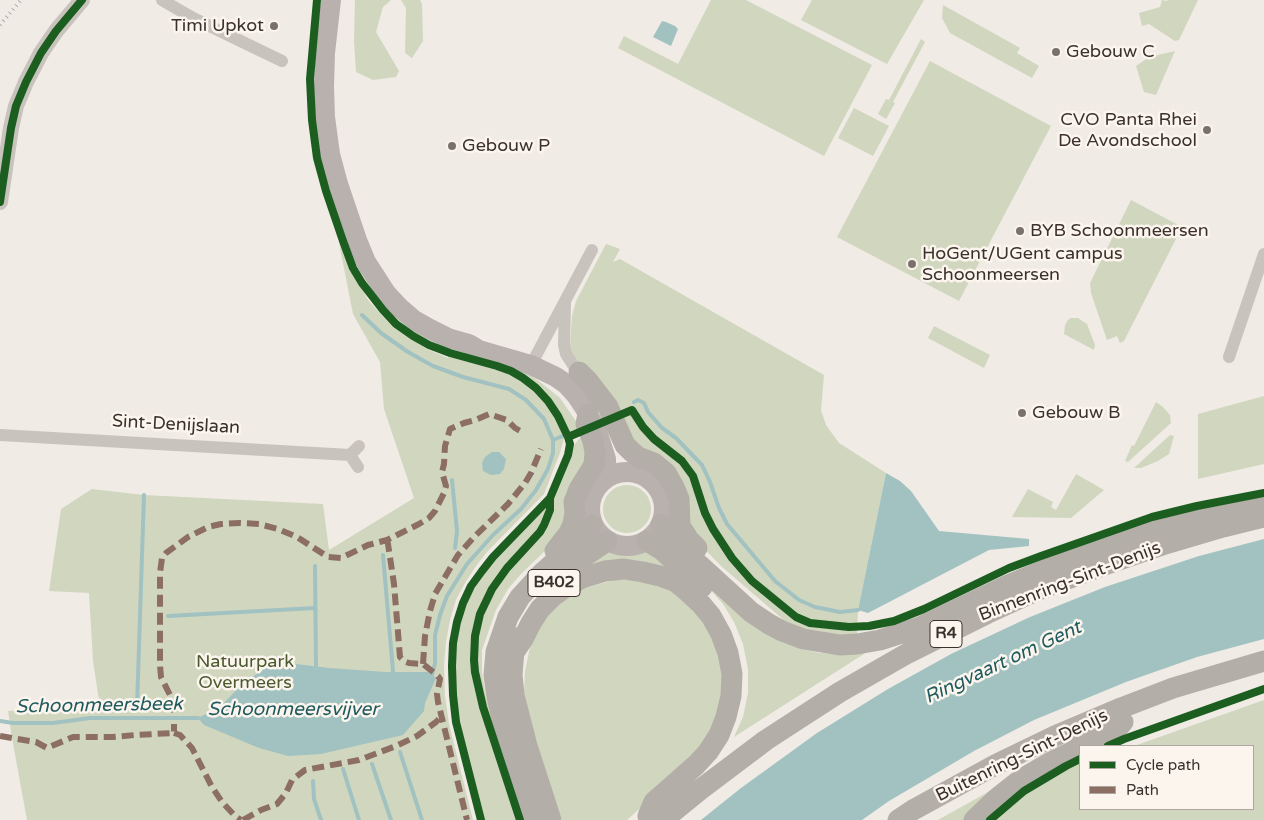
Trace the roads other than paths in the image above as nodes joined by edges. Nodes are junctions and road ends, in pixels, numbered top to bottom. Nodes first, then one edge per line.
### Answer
1 (82, 0) edge
2 (162, 0) edge
3 (331, 0) edge
4 (282, 61) dead end
5 (0, 202) edge
6 (592, 250) dead end
7 (1264, 254) edge
8 (565, 300) junction
9 (1229, 357) dead end
10 (534, 359) junction
11 (580, 376) junction
12 (588, 414) junction
13 (0, 435) edge
14 (359, 446) dead end
15 (350, 455) junction
16 (358, 467) dead end
17 (630, 472) junction
18 (602, 481) junction
19 (1264, 503) edge
20 (1264, 517) edge
21 (592, 524) junction
22 (661, 524) junction
23 (607, 541) junction
24 (647, 541) junction
25 (542, 573) junction
26 (714, 579) junction
27 (515, 651) junction
28 (1264, 661) edge
29 (1264, 676) edge
30 (1123, 722) junction
31 (1086, 745) edge
32 (1079, 748) edge
33 (651, 819) edge
34 (533, 820) edge
35 (551, 820) edge
36 (898, 820) edge
37 (925, 820) edge
38 (974, 820) edge

1 - 5 street
2 - 4 street
3 - 10 main road
6 - 8 street
7 - 9 street
8 - 10 street
8 - 11 street
10 - 11 main road
10 - 12 main road
11 - 17 main road
11 - 26 highway
12 - 18 main road
12 - 25 highway
13 - 15 street, Sint-Denijslaan
14 - 15 street
15 - 16 street
17 - 18 main road
17 - 22 main road
18 - 21 main road
19 - 26 highway
20 - 33 highway, Binnenring-Sint-Denijs / R4
21 - 23 main road
21 - 25 highway, B402
22 - 24 main road
22 - 26 highway
23 - 24 main road
23 - 27 highway, B402
24 - 33 highway
25 - 34 highway, B402
27 - 33 highway
27 - 35 highway, B402
28 - 36 highway, Buitenring-Sint-Denijs
29 - 30 highway
30 - 31 highway
30 - 37 highway
32 - 38 highway

